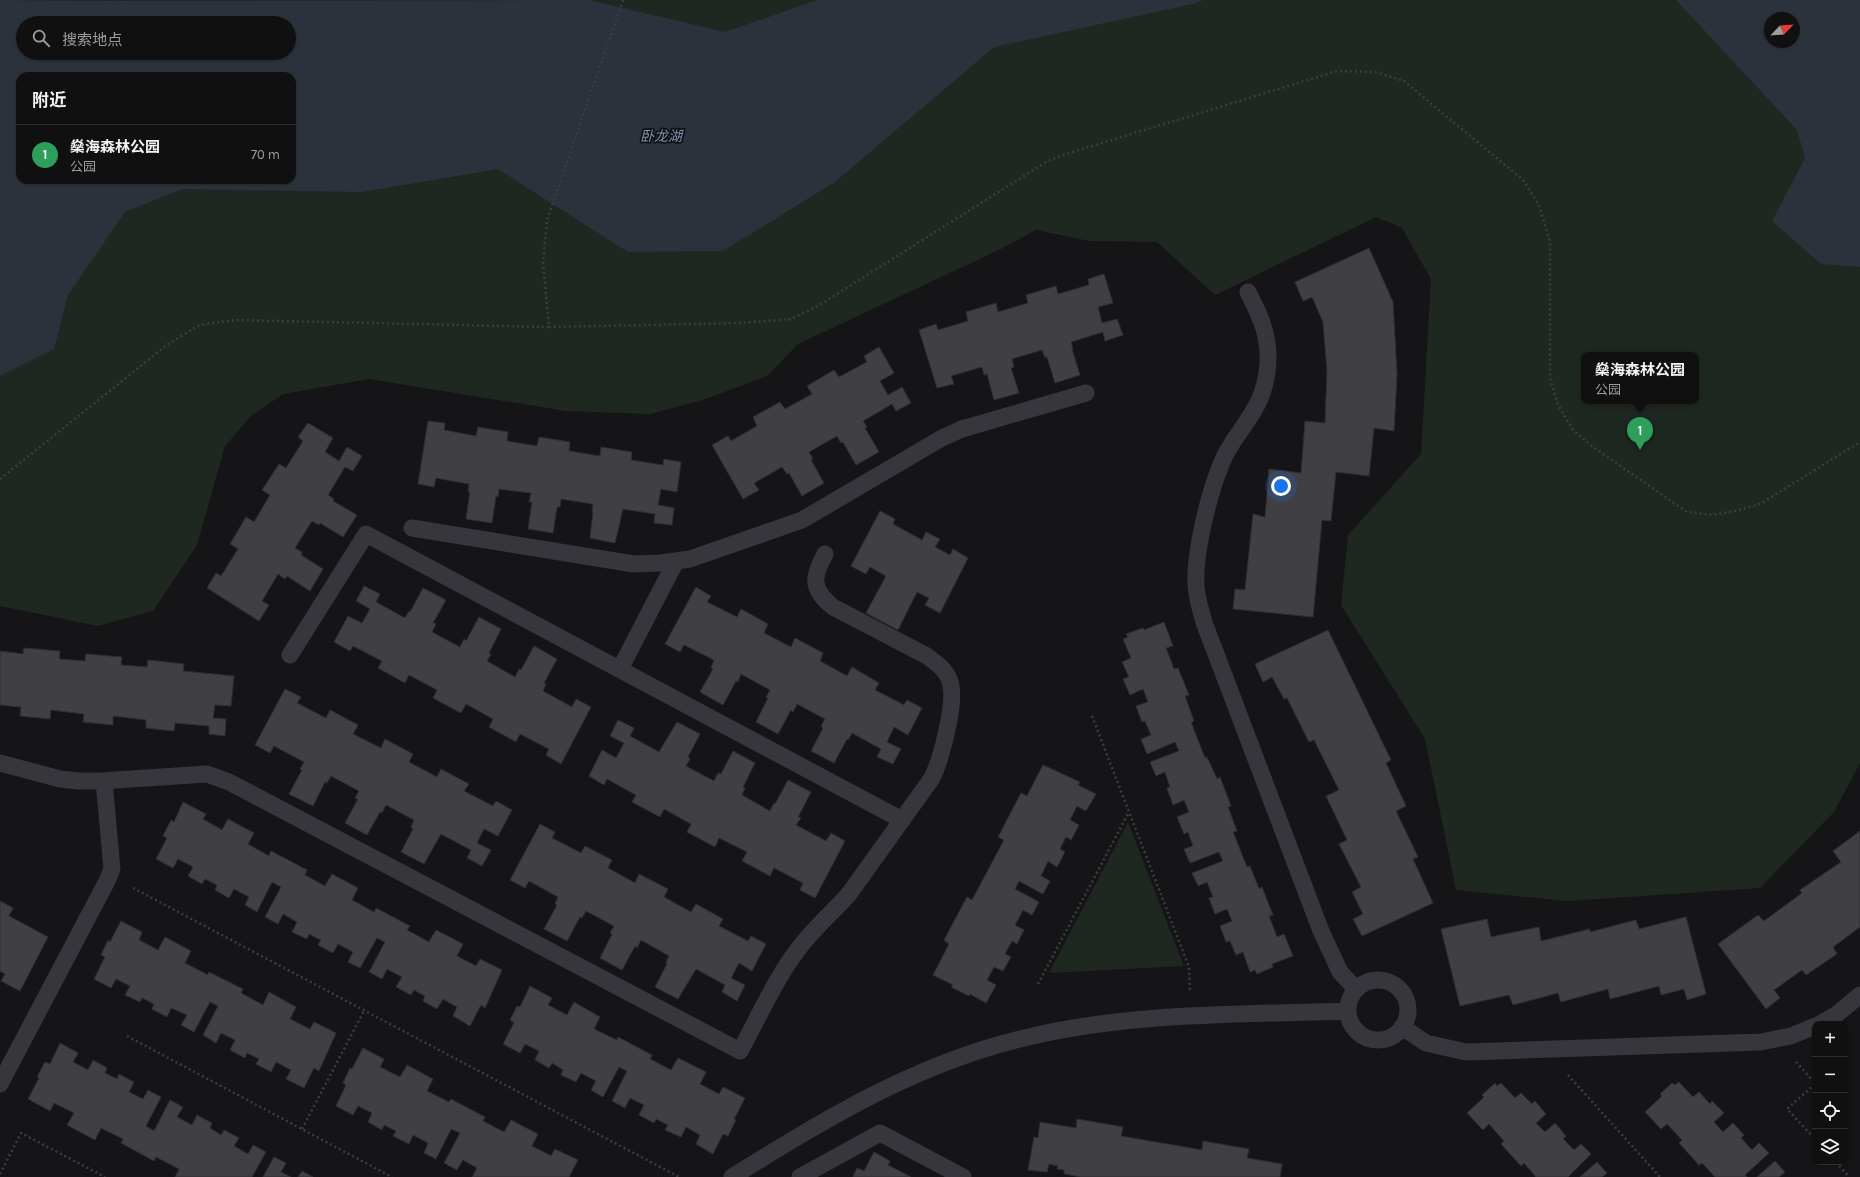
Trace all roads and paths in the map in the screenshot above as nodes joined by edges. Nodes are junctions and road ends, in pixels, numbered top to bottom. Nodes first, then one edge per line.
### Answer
1 (623, 0) edge
2 (1248, 292) dead end
3 (549, 327) junction
4 (1086, 393) dead end
5 (1860, 442) edge
6 (0, 479) edge
7 (412, 528) dead end
8 (824, 554) dead end
9 (676, 561) junction
10 (290, 655) dead end
11 (620, 669) junction
12 (1092, 716) dead end
13 (0, 763) edge
14 (104, 781) junction
15 (1129, 811) junction
16 (902, 820) junction
17 (109, 876) junction
18 (1038, 984) dead end
19 (1356, 989) junction
20 (1860, 995) edge
21 (364, 1011) junction
22 (1348, 1011) junction
23 (1191, 1016) junction
24 (1825, 1021) edge
25 (1402, 1027) junction
26 (1812, 1027) edge
27 (127, 1036) dead end
28 (1545, 1050) junction
29 (0, 1084) edge
30 (1812, 1087) edge
31 (302, 1129) junction
32 (1812, 1136) edge
33 (1839, 1165) edge
34 (0, 1174) edge
35 (105, 1177) edge
36 (392, 1177) edge
37 (678, 1177) edge
38 (732, 1177) edge
39 (800, 1177) edge
40 (963, 1177) edge
41 (1660, 1177) edge
42 (1849, 1177) edge

1 - 3 path
2 - 19 lane
3 - 5 path
3 - 6 path
4 - 9 lane
7 - 9 lane
8 - 16 lane
9 - 11 lane
10 - 11 lane
11 - 16 lane
12 - 15 path
13 - 14 lane
14 - 16 lane
14 - 17 lane
15 - 18 path
15 - 23 path
17 - 21 path
17 - 29 lane
19 - 22 lane
19 - 25 lane
20 - 24 lane
21 - 31 path
21 - 37 path
22 - 23 lane
22 - 25 lane
23 - 38 lane
25 - 28 lane
26 - 28 lane
27 - 31 path
28 - 41 path
30 - 32 path
31 - 36 path
33 - 42 path
34 - 35 path
39 - 40 lane

